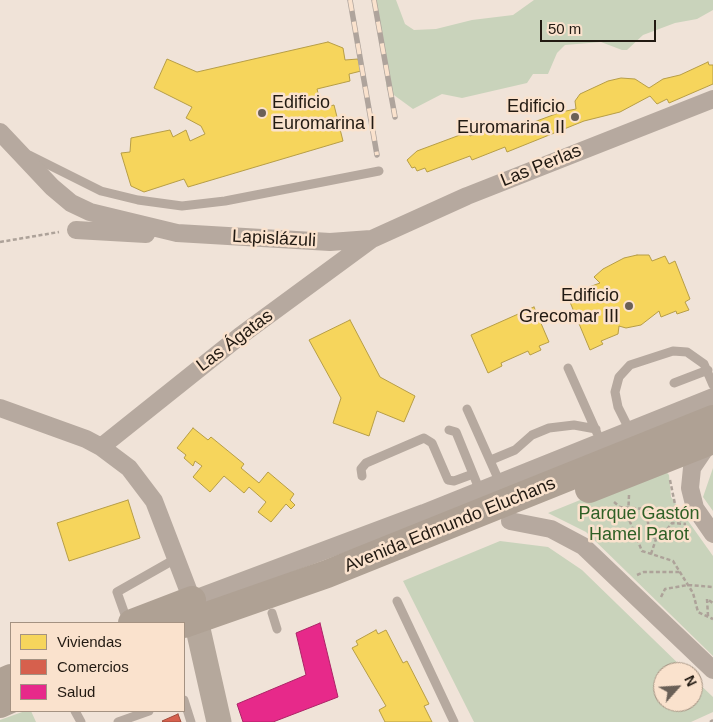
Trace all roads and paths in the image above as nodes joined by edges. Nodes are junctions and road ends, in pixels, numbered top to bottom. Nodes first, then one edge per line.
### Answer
1 (713, 99) edge
2 (0, 132) edge
3 (18, 150) junction
4 (379, 171) dead end
5 (76, 230) joint
6 (177, 233) junction
7 (372, 239) junction
8 (0, 242) edge
9 (568, 368) dead end
10 (708, 370) junction
11 (674, 383) dead end
12 (713, 385) edge
13 (713, 397) edge
14 (0, 408) edge
15 (467, 409) dead end
16 (449, 430) dead end
17 (630, 431) junction
18 (712, 433) edge
19 (101, 447) junction
20 (491, 460) junction
21 (601, 460) junction
22 (473, 474) junction
23 (362, 476) dead end
24 (500, 482) junction
25 (630, 488) dead end
26 (480, 491) junction
27 (571, 496) junction
28 (628, 506) junction
29 (628, 517) junction
30 (701, 517) junction
31 (510, 521) junction
32 (713, 534) edge
33 (656, 539) junction
34 (651, 554) junction
35 (177, 558) junction
36 (680, 572) junction
37 (621, 580) junction
38 (688, 585) junction
39 (713, 588) edge
40 (397, 602) dead end
41 (713, 603) edge
42 (652, 611) junction
43 (708, 616) junction
44 (713, 619) edge
45 (128, 622) edge
46 (192, 626) edge
47 (713, 670) edge
48 (185, 703) edge
49 (146, 712) edge
50 (119, 722) edge
51 (191, 722) edge
52 (219, 722) edge
53 (454, 722) edge

1 - 7 street, Las Perlas
2 - 3 street, Lapislázuli
3 - 4 lane
3 - 6 street, Lapislázuli
5 - 6 street, Lapislázuli
5 - 8 path
6 - 7 street, Lapislázuli
7 - 19 street, Las Ágatas
9 - 21 lane
10 - 11 lane
10 - 12 lane
10 - 17 lane
13 - 17 street
14 - 19 street
15 - 20 lane
16 - 22 lane
17 - 21 street
18 - 21 main road, Avenida Edmundo Eluchans
18 - 30 street
19 - 35 street
20 - 21 lane
20 - 24 lane
21 - 24 street
21 - 27 main road, Avenida Edmundo Eluchans
21 - 28 path
21 - 46 main road, Avenida Edmundo Eluchans
22 - 23 lane
22 - 26 lane
24 - 26 street
25 - 28 path
26 - 46 street
27 - 29 path
27 - 31 main road, Avenida Edmundo Eluchans
28 - 29 path
28 - 33 path
29 - 34 path
30 - 32 street
30 - 33 path
31 - 37 street
31 - 46 main road, Avenida Edmundo Eluchans
33 - 34 path
34 - 36 path
35 - 45 lane
35 - 46 street
36 - 37 path
36 - 38 path
37 - 42 street
38 - 39 path
38 - 42 path
38 - 43 path
40 - 53 lane
41 - 43 path
42 - 47 street
43 - 44 path
46 - 52 street
48 - 51 lane
49 - 50 lane

